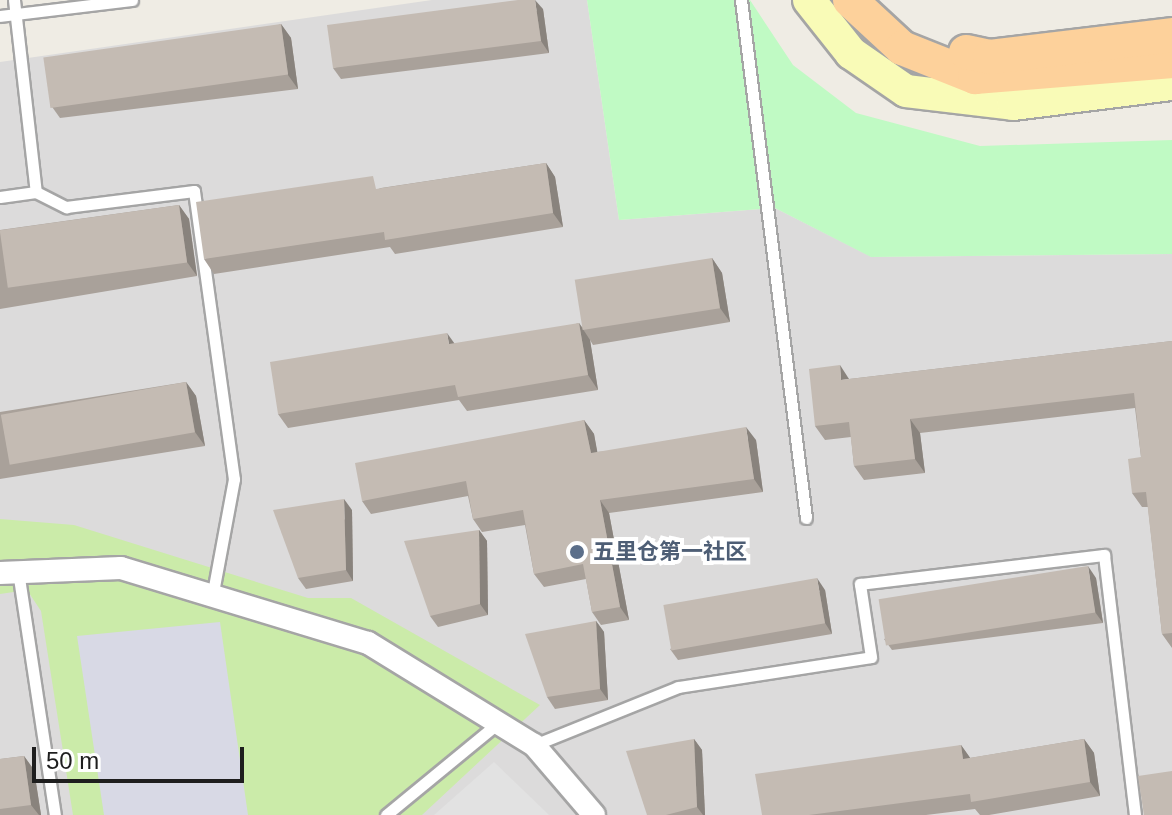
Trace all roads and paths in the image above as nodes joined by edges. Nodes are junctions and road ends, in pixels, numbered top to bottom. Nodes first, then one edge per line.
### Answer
1 (14, 0) edge
2 (132, 0) edge
3 (741, 0) edge
4 (809, 0) edge
5 (850, 0) edge
6 (878, 0) edge
7 (15, 14) junction
8 (0, 16) edge
9 (1172, 35) edge
10 (1172, 61) edge
11 (1172, 84) edge
12 (36, 192) junction
13 (0, 197) edge
14 (806, 518) dead end
15 (9, 572) edge
16 (213, 592) junction
17 (498, 723) junction
18 (534, 745) junction
19 (55, 815) edge
20 (386, 815) edge
21 (594, 815) edge
22 (1135, 815) edge

1 - 7 lane
2 - 7 lane
3 - 14 lane
4 - 11 street
5 - 10 main road
6 - 9 main road
7 - 8 lane
7 - 12 lane
12 - 13 lane
12 - 16 lane
15 - 16 street
15 - 19 lane
16 - 17 street
17 - 18 street
17 - 20 lane
18 - 21 street
18 - 22 lane

